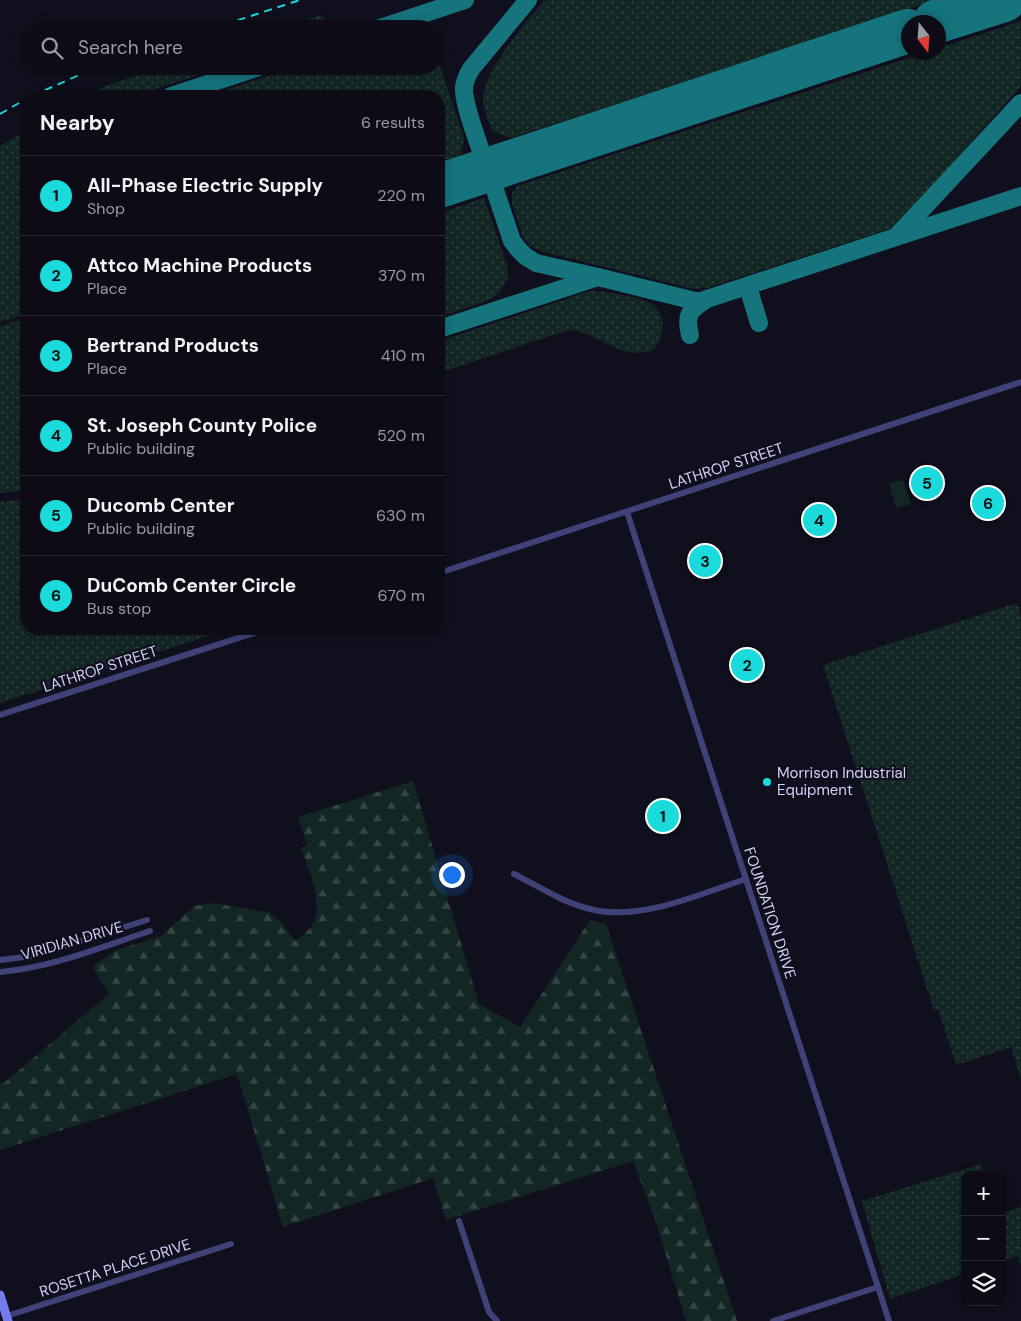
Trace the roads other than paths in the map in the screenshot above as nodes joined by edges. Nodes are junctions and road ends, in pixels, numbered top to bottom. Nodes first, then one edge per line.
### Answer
1 (1021, 382) edge
2 (627, 512) junction
3 (445, 571) edge
4 (247, 635) edge
5 (0, 715) edge
6 (514, 874) dead end
7 (746, 878) junction
8 (147, 920) dead end
9 (150, 931) dead end
10 (0, 960) edge
11 (0, 972) edge
12 (460, 1221) dead end
13 (231, 1244) dead end
14 (878, 1287) junction
15 (0, 1295) edge
16 (489, 1312) junction
17 (7, 1318) edge
18 (488, 1321) edge
19 (497, 1321) edge
20 (773, 1321) edge
21 (889, 1321) edge

1 - 2 street, LATHROP STREET
2 - 3 street, LATHROP STREET
2 - 7 street, FOUNDATION DRIVE
4 - 5 street, LATHROP STREET
6 - 7 street
7 - 14 street, FOUNDATION DRIVE
8 - 10 street, VIRIDIAN DRIVE
9 - 11 street, VIRIDIAN DRIVE
12 - 16 street
13 - 17 street, ROSETTA PLACE DRIVE
14 - 20 street
14 - 21 street, FOUNDATION DRIVE
15 - 17 street
16 - 18 street
16 - 19 street

